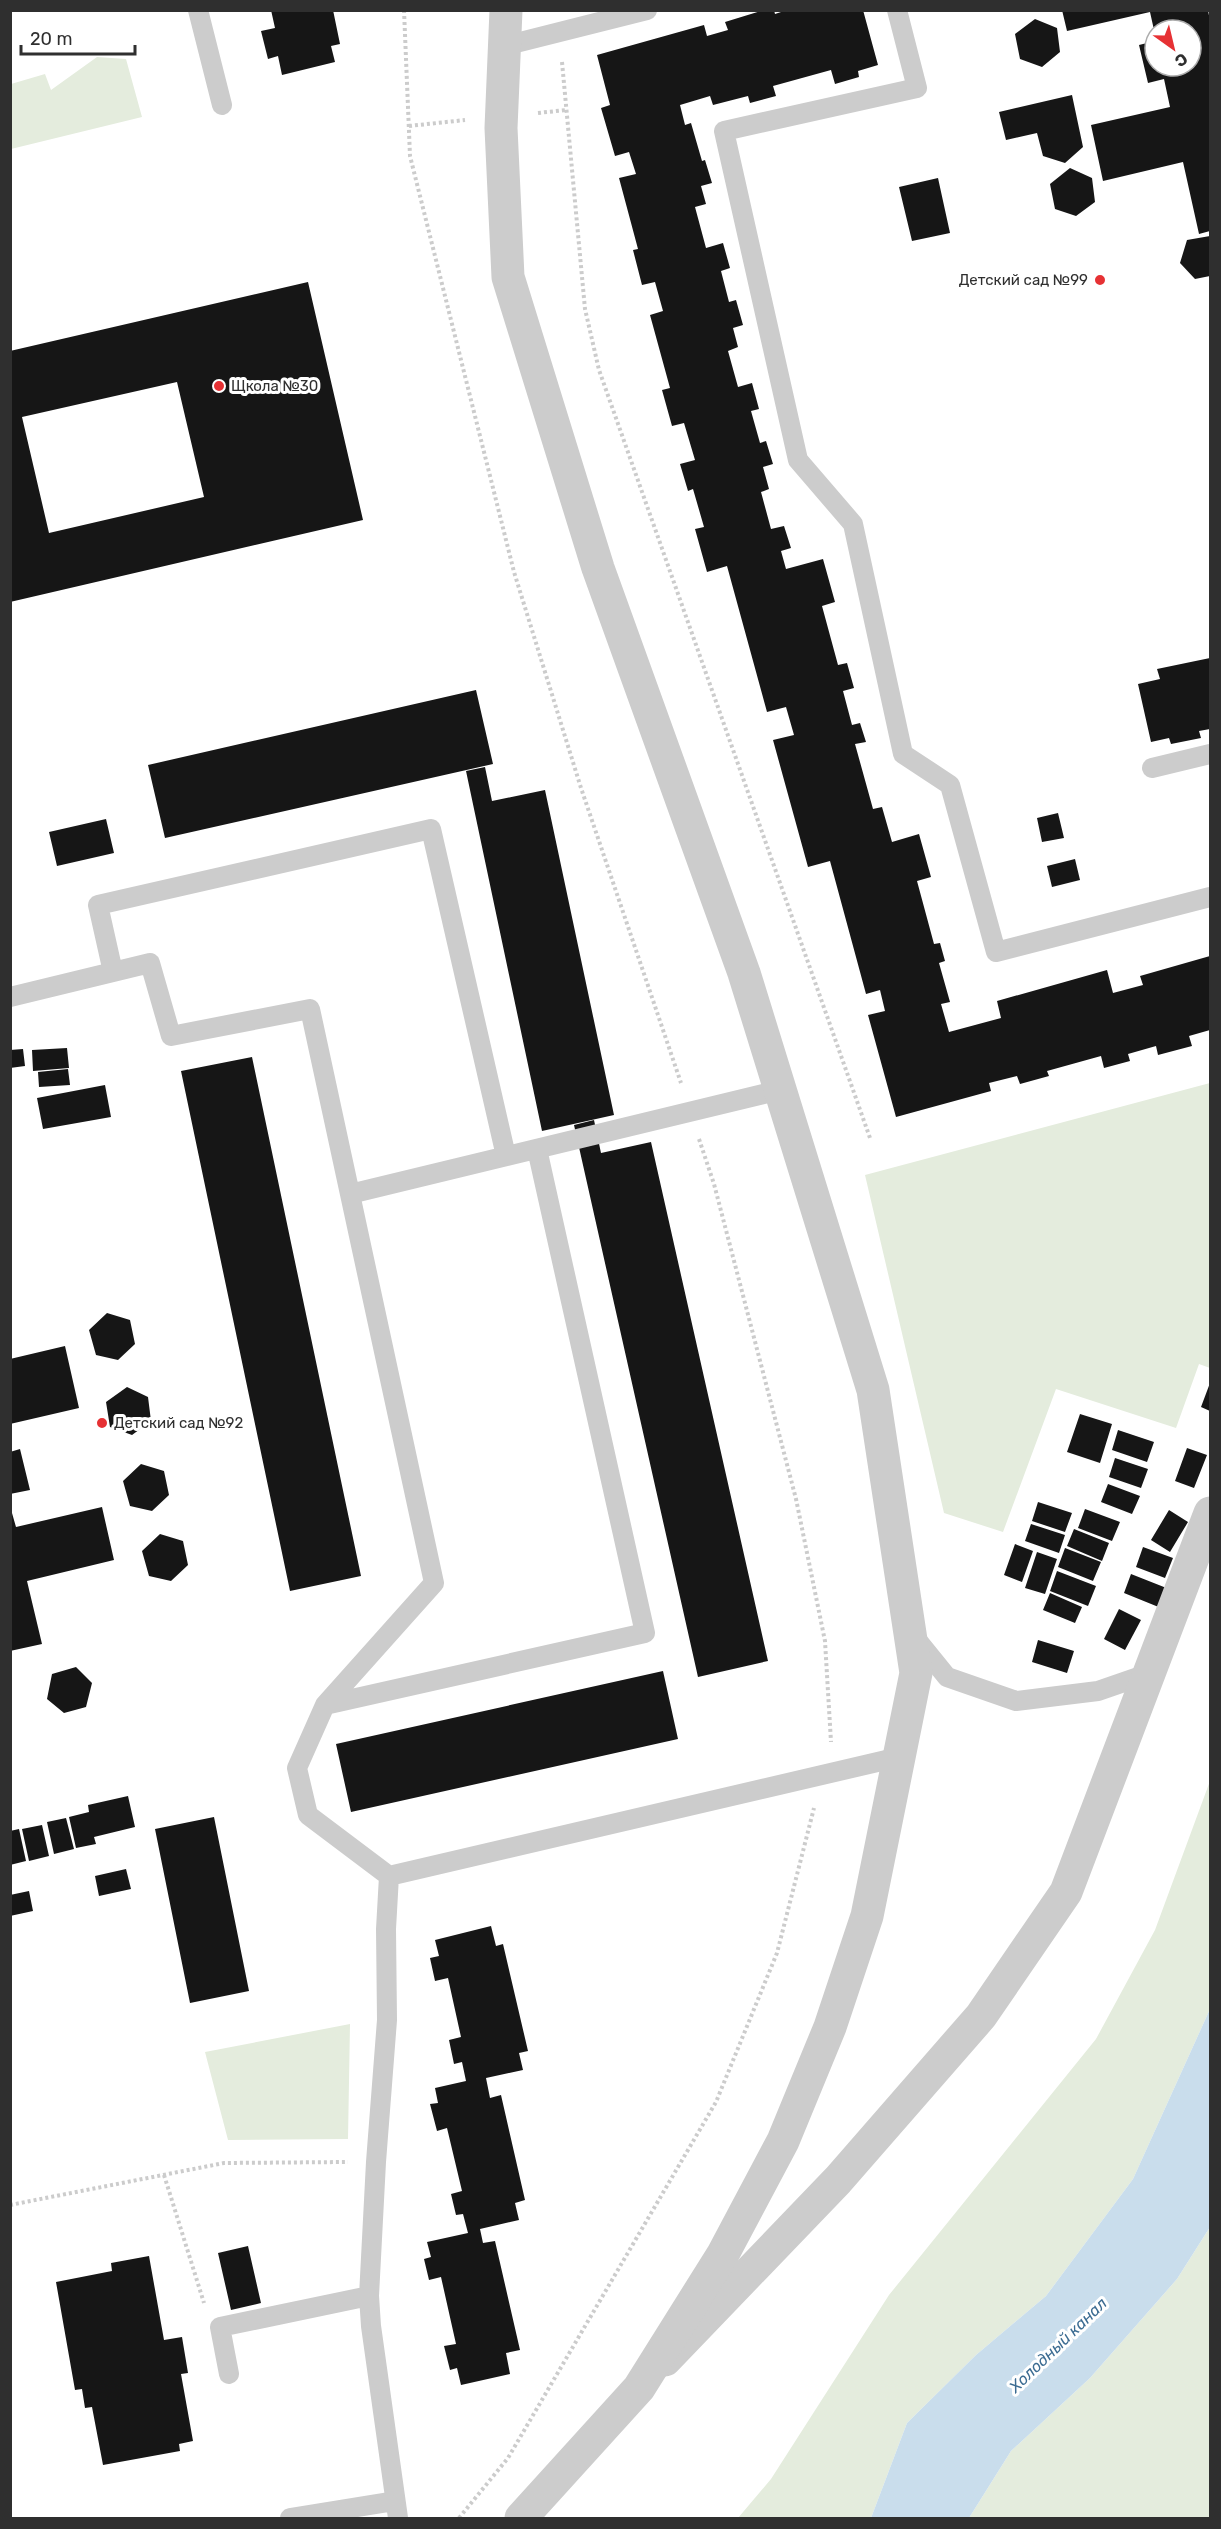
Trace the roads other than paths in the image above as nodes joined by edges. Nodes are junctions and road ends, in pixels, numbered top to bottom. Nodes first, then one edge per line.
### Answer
1 (198, 10) edge
2 (506, 10) edge
3 (647, 10) edge
4 (897, 10) edge
5 (504, 46) junction
6 (222, 105) dead end
7 (1210, 754) edge
8 (1152, 768) dead end
9 (1210, 897) edge
10 (113, 972) junction
11 (10, 997) edge
12 (780, 1090) junction
13 (537, 1149) junction
14 (506, 1156) junction
15 (350, 1194) junction
16 (1210, 1513) edge
17 (910, 1630) junction
18 (1149, 1673) junction
19 (325, 1705) junction
20 (899, 1757) junction
21 (389, 1876) junction
22 (369, 2296) junction
23 (228, 2373) dead end
24 (639, 2388) junction
25 (396, 2510) edge
26 (290, 2518) edge
27 (521, 2518) edge

1 - 6 lane
2 - 5 street
3 - 5 lane
4 - 9 lane
5 - 12 street
7 - 8 lane
10 - 11 lane
10 - 14 lane
10 - 15 lane
12 - 13 lane
12 - 17 street
13 - 14 lane
13 - 19 lane
14 - 15 lane
15 - 19 lane
16 - 18 street
17 - 18 lane
17 - 20 street
18 - 24 street
19 - 21 lane
20 - 21 lane
20 - 24 street
21 - 22 lane
22 - 23 lane
22 - 25 lane
24 - 27 street
25 - 26 lane

